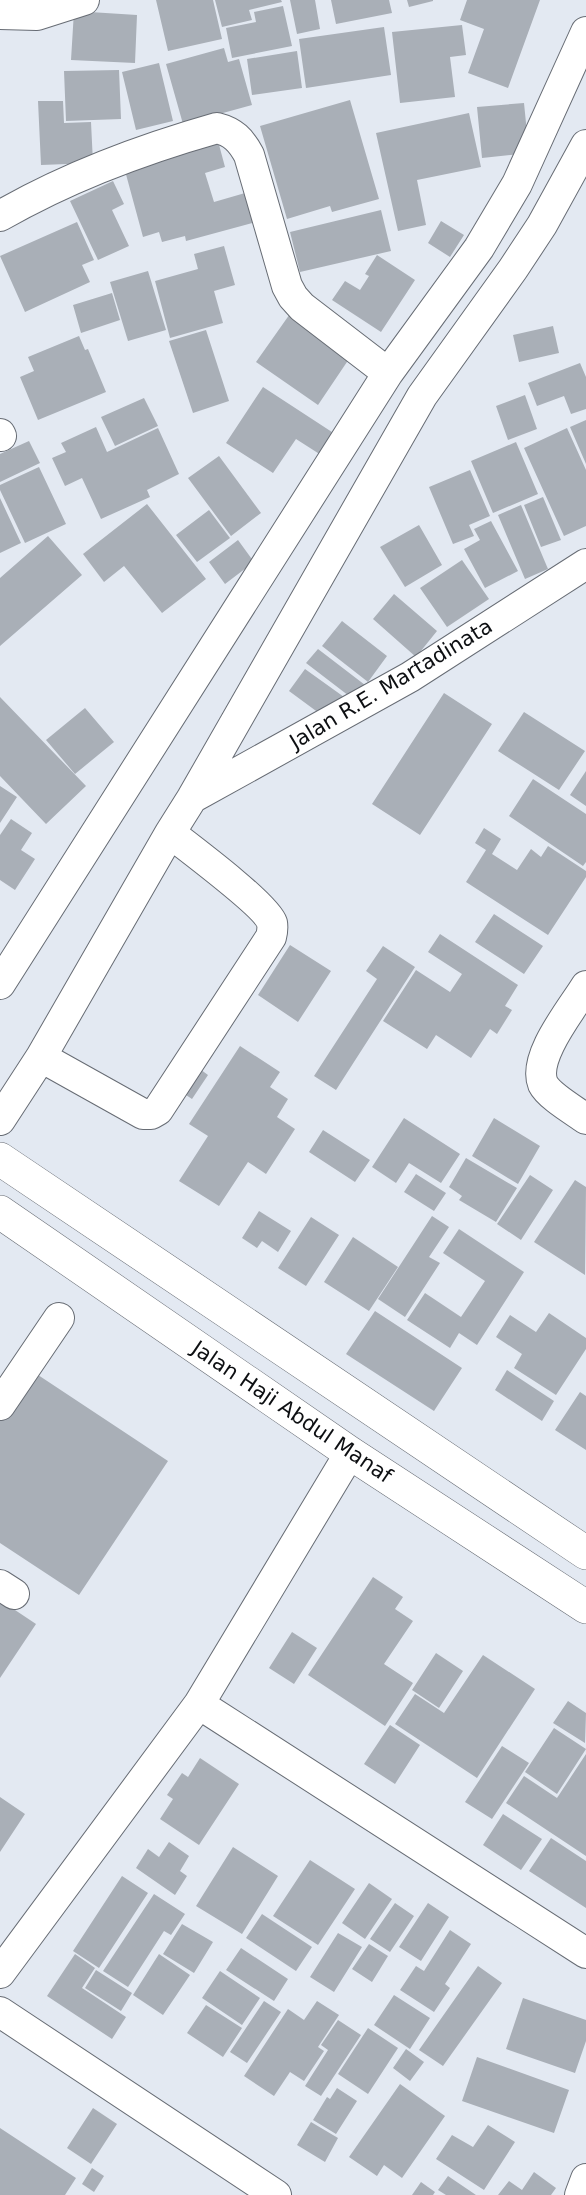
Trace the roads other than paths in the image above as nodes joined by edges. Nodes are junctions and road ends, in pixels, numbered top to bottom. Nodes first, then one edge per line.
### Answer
1 (84, 0) edge
2 (0, 14) edge
3 (586, 32) edge
4 (586, 145) edge
5 (0, 216) edge
6 (479, 248) junction
7 (513, 269) junction
8 (388, 373) junction
9 (586, 564) edge
10 (192, 798) junction
11 (170, 832) junction
12 (0, 984) edge
13 (586, 986) edge
14 (41, 1057) junction
15 (586, 1119) edge
16 (0, 1120) edge
17 (0, 1160) edge
18 (0, 1212) edge
19 (59, 1318) dead end
20 (0, 1405) edge
21 (350, 1453) junction
22 (586, 1553) edge
23 (586, 1607) edge
24 (199, 1704) junction
25 (586, 1953) edge
26 (0, 1973) edge
27 (0, 2012) edge
28 (586, 2179) edge
29 (276, 2195) edge
30 (580, 2195) edge

1 - 2 street
3 - 6 street
4 - 7 street
5 - 8 street
6 - 7 street
6 - 8 street
7 - 10 street
8 - 12 street
9 - 10 street, Jalan R.E. Martadinata
10 - 11 street
11 - 14 street
11 - 14 street
13 - 15 street
14 - 16 street
17 - 22 main road
18 - 21 main road, Jalan Haji Abdul Manaf
19 - 20 street
21 - 23 main road, Jalan Haji Abdul Manaf
21 - 24 street
24 - 25 street
24 - 26 street
27 - 29 street
28 - 30 street

